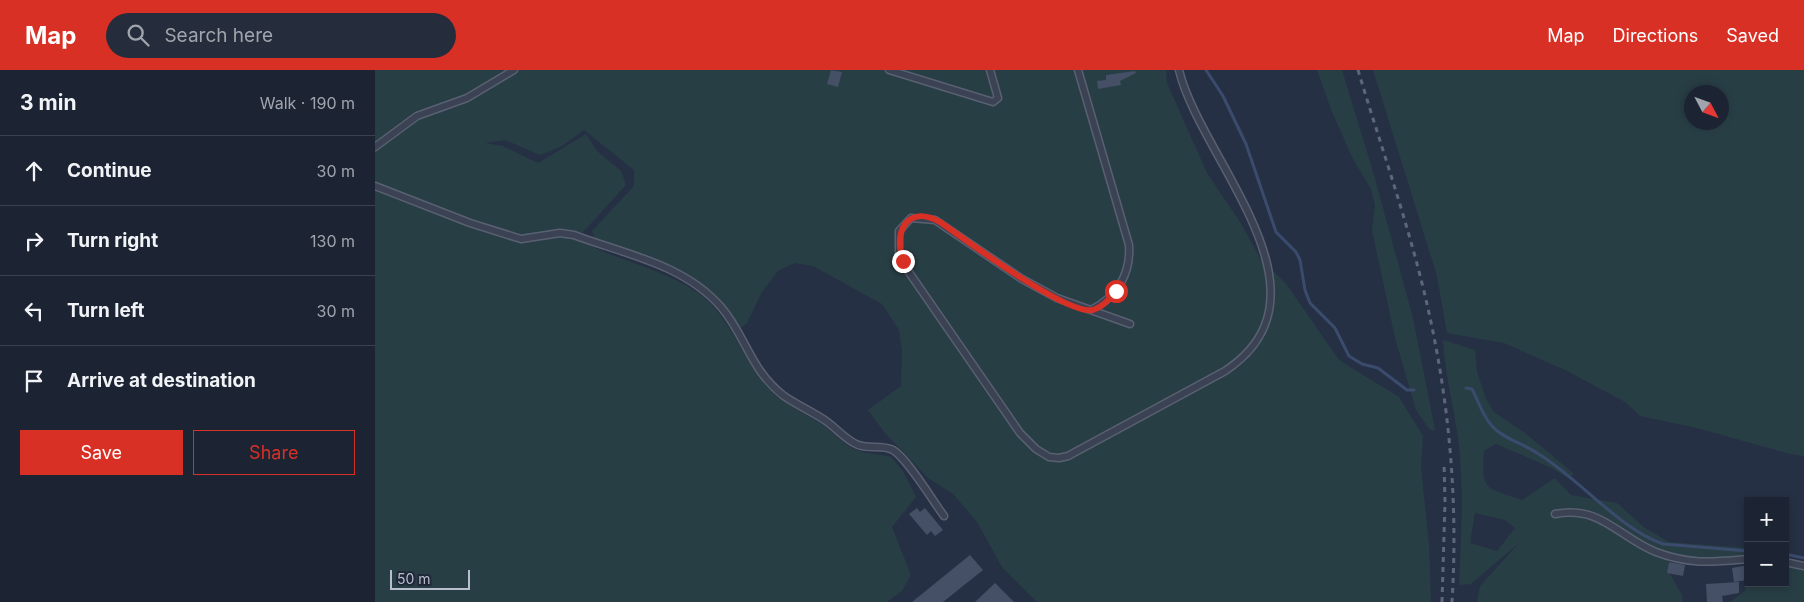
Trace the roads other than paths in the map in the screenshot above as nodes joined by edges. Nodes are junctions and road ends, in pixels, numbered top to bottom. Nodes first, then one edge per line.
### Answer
1 (514, 70) edge
2 (889, 70) edge
3 (990, 70) edge
4 (1078, 70) edge
5 (1179, 70) edge
6 (375, 147) edge
7 (375, 186) edge
8 (1091, 310) junction
9 (1130, 324) dead end
10 (1555, 514) dead end
11 (944, 516) dead end
12 (1744, 559) edge
13 (1789, 563) edge
14 (1804, 566) edge

1 - 6 lane
2 - 3 lane
4 - 8 lane
5 - 8 lane
7 - 11 lane
8 - 9 lane
10 - 12 lane
13 - 14 lane

